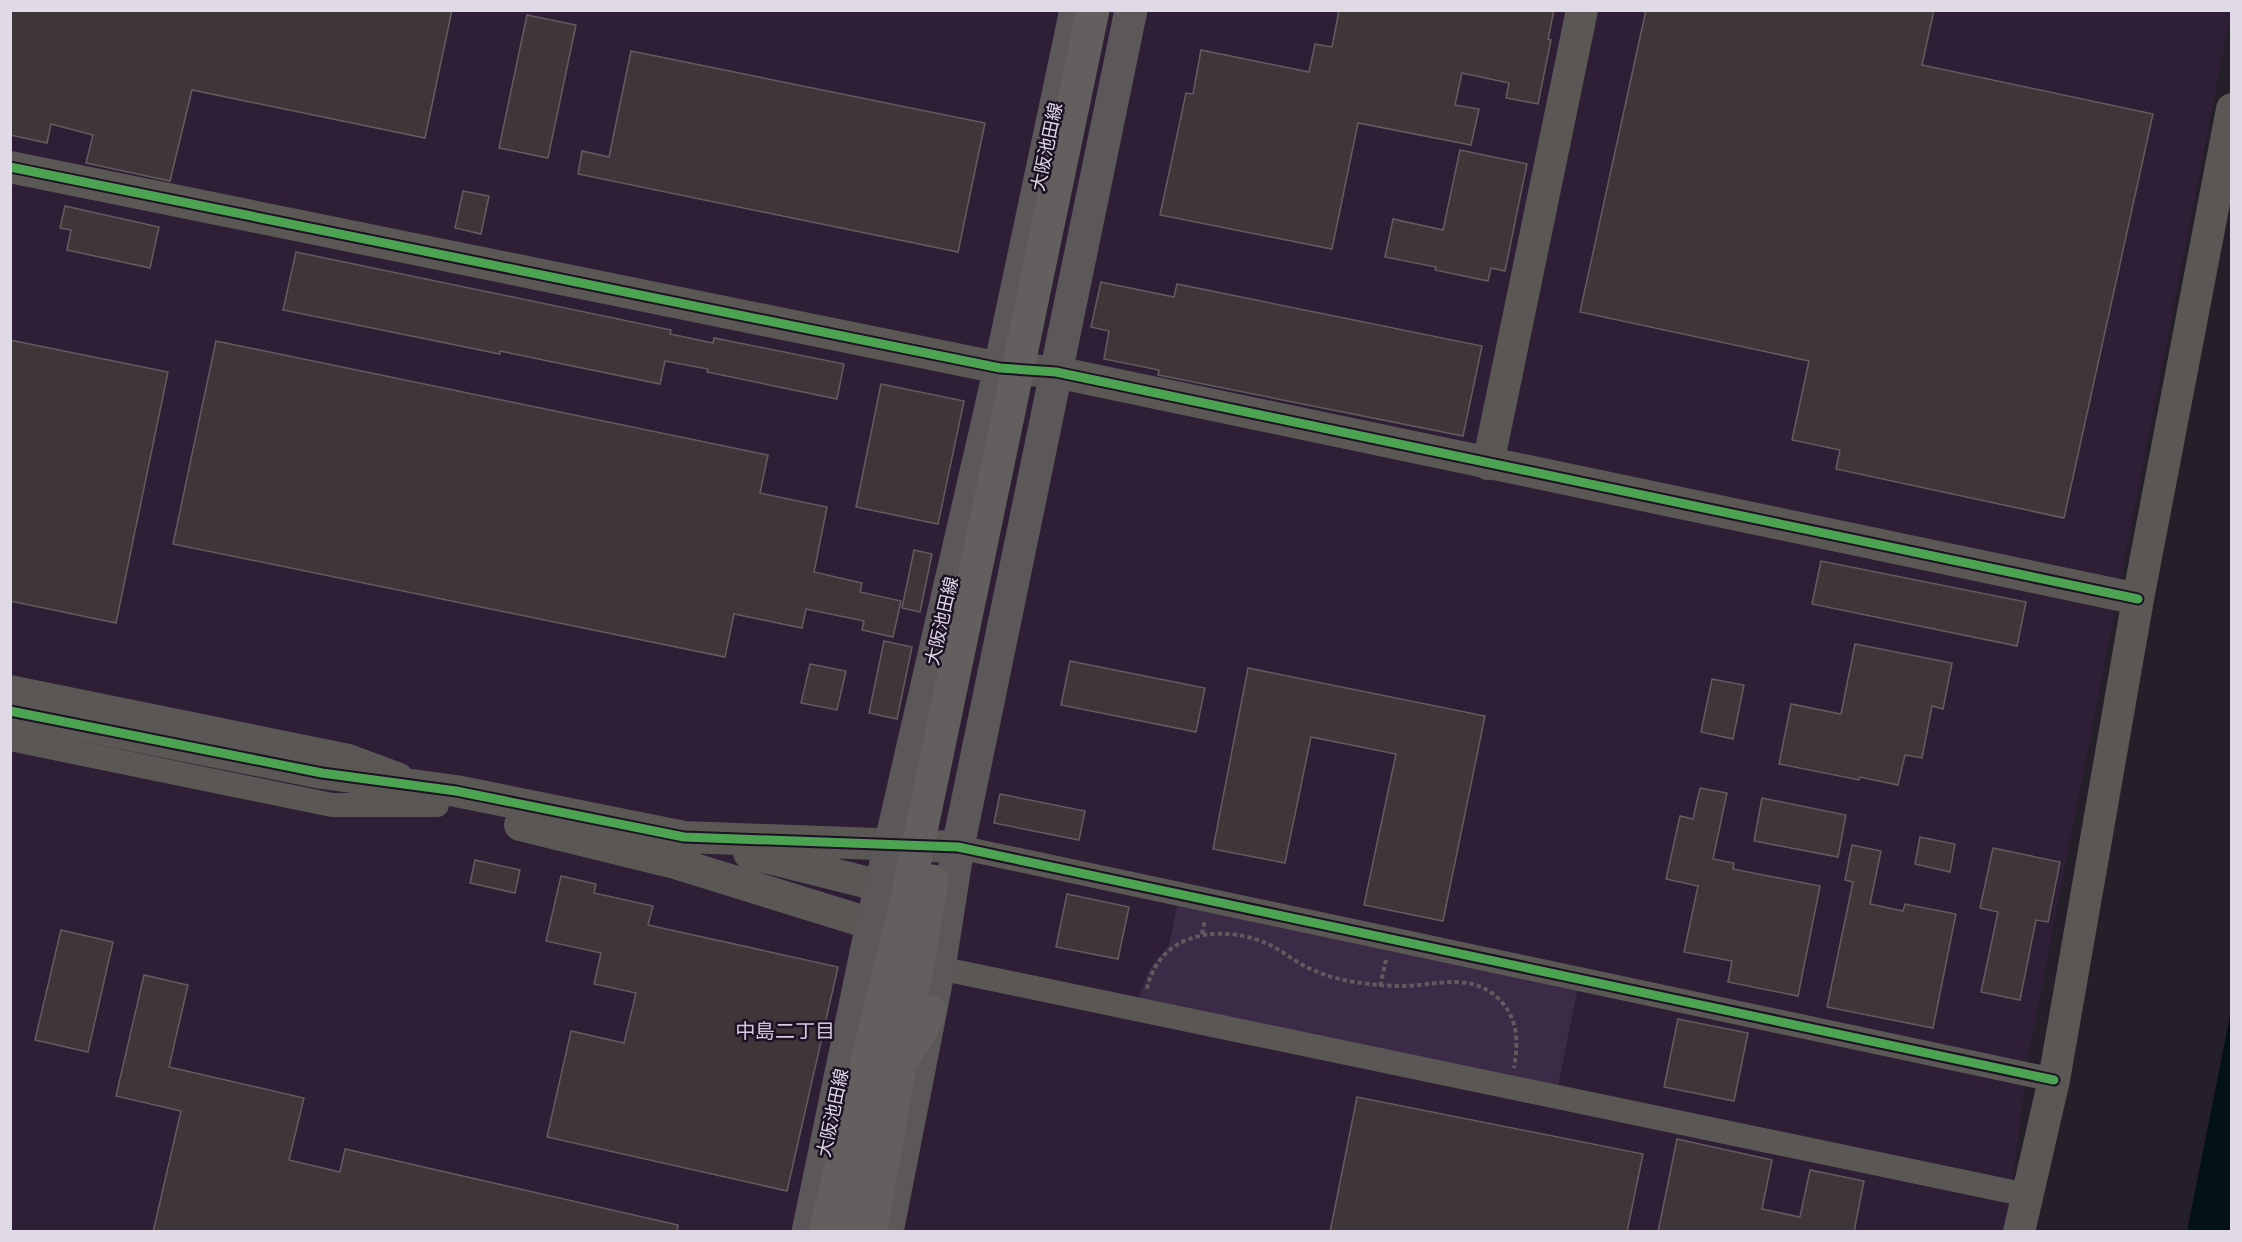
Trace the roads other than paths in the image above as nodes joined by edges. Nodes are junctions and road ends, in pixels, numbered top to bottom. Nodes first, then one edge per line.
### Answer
1 (1076, 10) edge
2 (1093, 10) edge
3 (1114, 10) edge
4 (1131, 10) edge
5 (1582, 10) edge
6 (2232, 109) edge
7 (10, 167) edge
8 (1000, 368) junction
9 (1056, 372) junction
10 (1488, 464) junction
11 (2138, 599) junction
12 (10, 687) edge
13 (10, 711) edge
14 (10, 739) edge
15 (439, 797) junction
16 (684, 837) junction
17 (890, 845) junction
18 (958, 847) junction
19 (881, 886) junction
20 (872, 924) junction
21 (939, 968) junction
22 (930, 1012) junction
23 (2054, 1080) junction
24 (2027, 1196) junction
25 (808, 1232) edge
26 (825, 1232) edge
27 (850, 1232) edge
28 (871, 1232) edge
29 (887, 1232) edge
30 (2019, 1232) edge

1 - 8 main road, 大阪池田線
2 - 26 highway, bridge
3 - 28 highway, bridge
4 - 9 main road
5 - 10 street
6 - 11 street
7 - 8 street
8 - 9 street
8 - 17 main road, 大阪池田線
9 - 10 street
9 - 18 main road
10 - 11 street
11 - 23 street
12 - 15 street
13 - 15 street
14 - 15 street
15 - 16 street
15 - 20 street
16 - 17 street
16 - 19 street
17 - 18 street
17 - 19 main road, 大阪池田線
18 - 21 main road
18 - 23 street
19 - 20 main road, 大阪池田線
19 - 21 street
20 - 21 street
20 - 25 main road, 大阪池田線
21 - 22 main road
21 - 24 street
22 - 27 highway
22 - 29 main road
23 - 24 street
24 - 30 street

